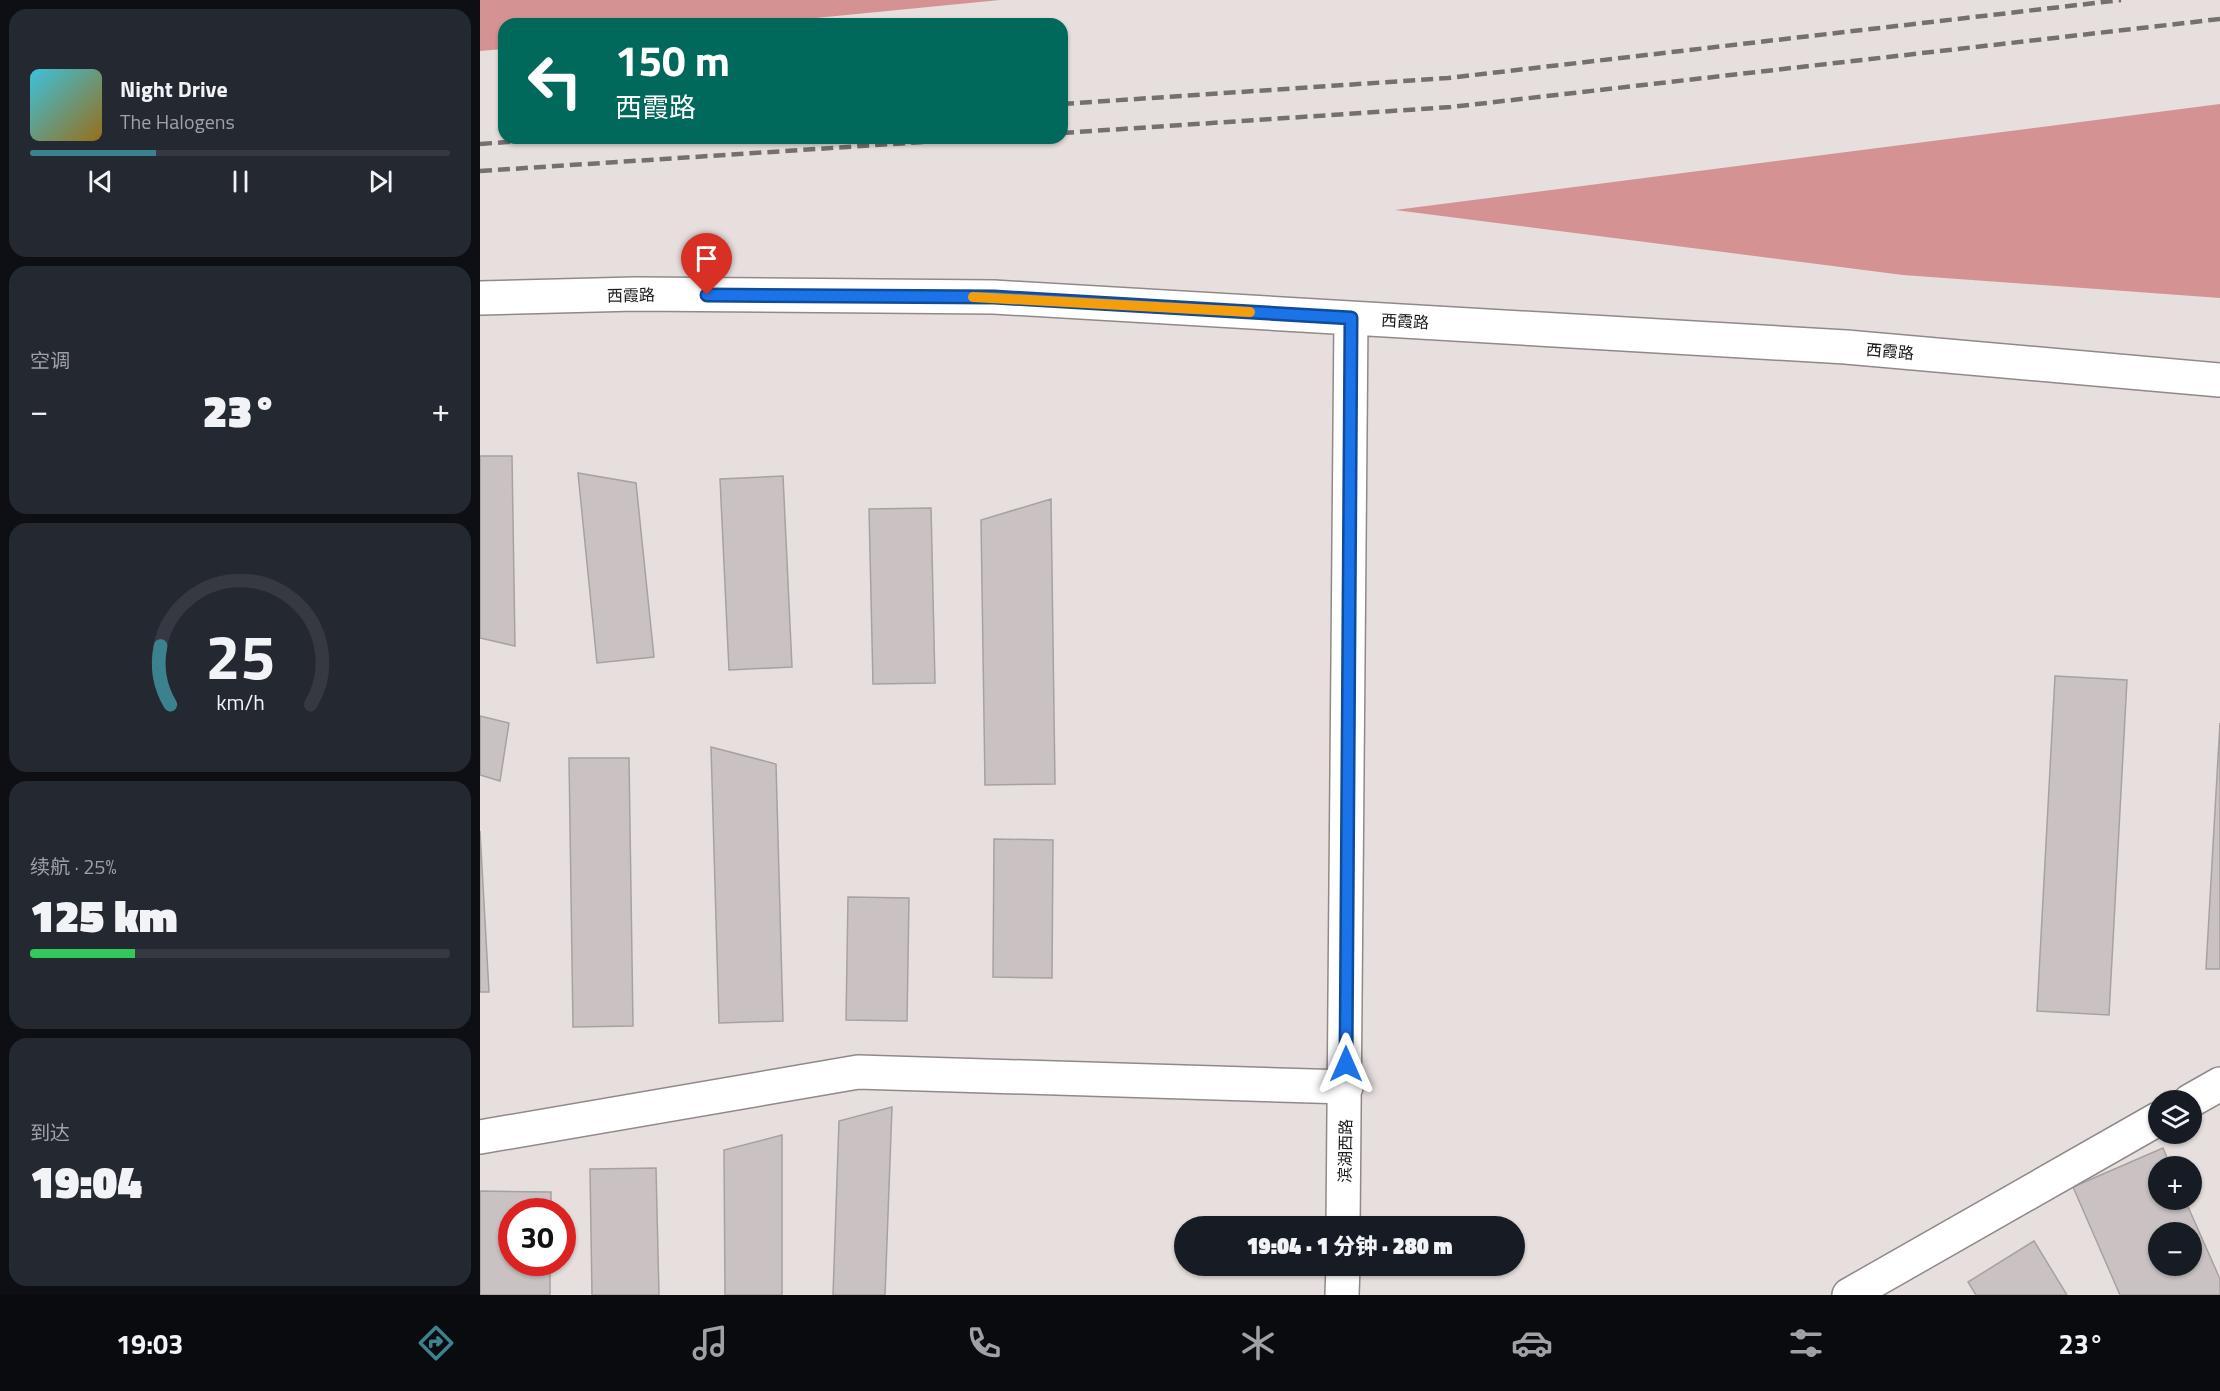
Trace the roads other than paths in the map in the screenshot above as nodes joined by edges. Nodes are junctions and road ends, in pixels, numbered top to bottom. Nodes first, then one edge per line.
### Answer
1 (480, 298) edge
2 (1351, 318) junction
3 (2220, 380) edge
4 (2220, 1084) edge
5 (1346, 1087) junction
6 (2202, 1094) edge
7 (2148, 1125) edge
8 (480, 1137) edge
9 (1343, 1216) edge
10 (1343, 1276) edge
11 (1342, 1295) edge
12 (1848, 1295) edge

1 - 2 street, 西霞路
2 - 3 street, 西霞路
2 - 5 street, 滨湖西路
4 - 6 street
5 - 8 street
5 - 9 street, 滨湖西路
7 - 12 street
10 - 11 street

